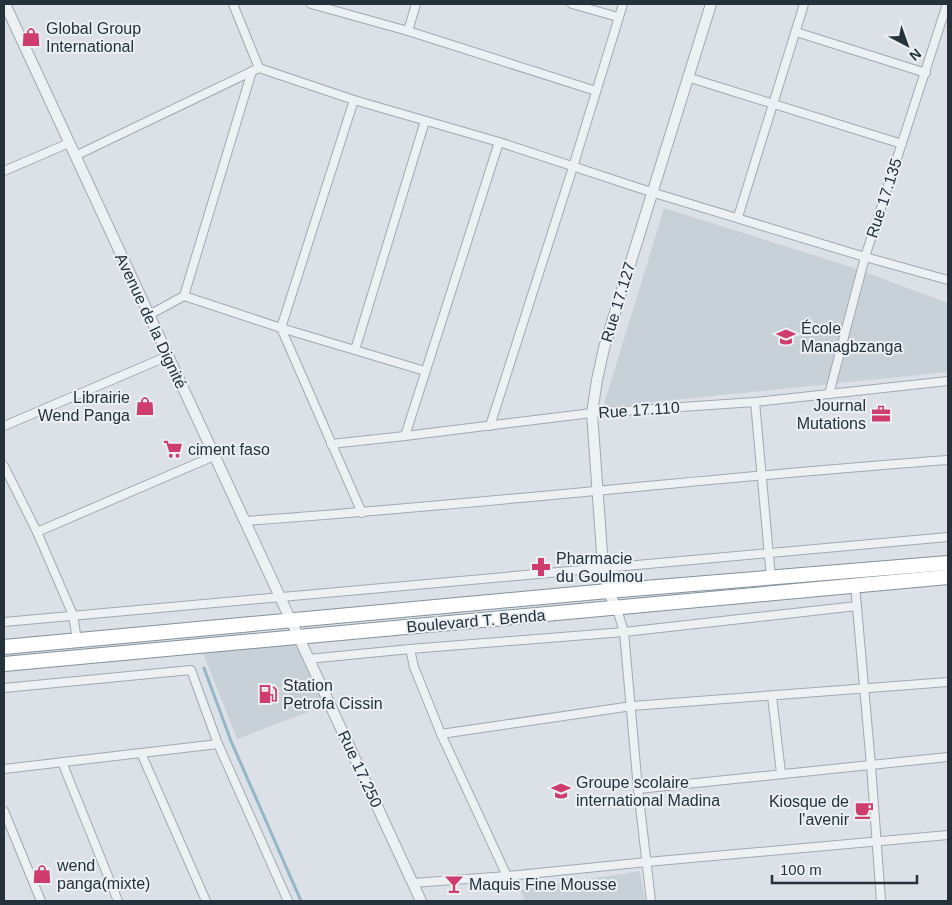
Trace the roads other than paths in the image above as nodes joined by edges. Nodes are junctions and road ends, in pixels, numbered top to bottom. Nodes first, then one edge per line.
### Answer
1 (5, 4) edge
2 (233, 4) edge
3 (311, 4) edge
4 (416, 4) edge
5 (572, 4) edge
6 (623, 4) edge
7 (711, 4) edge
8 (804, 4) edge
9 (947, 4) edge
10 (618, 17) junction
11 (939, 29) junction
12 (408, 31) junction
13 (796, 32) junction
14 (948, 32) edge
15 (256, 69) junction
16 (926, 73) junction
17 (688, 77) junction
18 (596, 91) junction
19 (354, 100) junction
20 (774, 104) junction
21 (425, 121) junction
22 (499, 142) junction
23 (69, 143) junction
24 (902, 144) junction
25 (75, 156) junction
26 (574, 168) junction
27 (4, 171) edge
28 (652, 192) junction
29 (738, 217) junction
30 (865, 257) junction
31 (948, 278) edge
32 (184, 296) junction
33 (148, 315) junction
34 (281, 328) junction
35 (355, 350) junction
36 (168, 356) junction
37 (425, 371) junction
38 (948, 381) edge
39 (829, 394) junction
40 (754, 402) junction
41 (592, 413) junction
42 (4, 426) edge
43 (490, 426) junction
44 (405, 436) junction
45 (331, 444) junction
46 (214, 456) junction
47 (948, 460) edge
48 (4, 466) edge
49 (763, 476) junction
50 (597, 490) junction
51 (362, 513) junction
52 (244, 521) junction
53 (36, 532) junction
54 (948, 537) edge
55 (768, 553) junction
56 (948, 563) edge
57 (603, 567) junction
58 (948, 577) edge
59 (771, 578) junction
60 (855, 585) junction
61 (608, 591) junction
62 (280, 598) junction
63 (856, 606) junction
64 (616, 609) junction
65 (72, 615) junction
66 (290, 620) junction
67 (4, 622) edge
68 (624, 632) junction
69 (298, 637) junction
70 (77, 640) junction
71 (4, 648) edge
72 (410, 649) junction
73 (308, 659) junction
74 (4, 664) edge
75 (948, 682) edge
76 (4, 688) edge
77 (864, 689) junction
78 (772, 696) junction
79 (632, 706) junction
80 (441, 734) junction
81 (218, 744) junction
82 (141, 753) junction
83 (948, 757) edge
84 (62, 762) junction
85 (871, 765) junction
86 (4, 768) edge
87 (781, 773) junction
88 (638, 788) junction
89 (4, 811) edge
90 (948, 835) edge
91 (876, 841) junction
92 (647, 862) junction
93 (507, 876) junction
94 (413, 883) junction
95 (41, 901) edge
96 (118, 901) edge
97 (206, 901) edge
98 (288, 901) edge
99 (421, 901) edge
100 (651, 901) edge
101 (881, 901) edge

1 - 23 street, Avenue de la Dignité
2 - 15 street
3 - 12 street
4 - 12 street
5 - 10 street
6 - 10 street
7 - 17 street, Rue 17.127
8 - 13 street
9 - 11 street, Rue 17.135
10 - 18 street
11 - 14 street
11 - 16 street, Rue 17.135
12 - 18 street
13 - 16 street
13 - 20 street
15 - 19 street
15 - 25 street
15 - 32 street
16 - 24 street, Rue 17.135
17 - 20 street
17 - 28 street, Rue 17.127
18 - 26 street
19 - 21 street
19 - 34 street
20 - 24 street
20 - 29 street
21 - 22 street
21 - 35 street
22 - 26 street
22 - 37 street
23 - 25 street, Avenue de la Dignité
23 - 27 street
24 - 30 street, Rue 17.135
25 - 33 street, Avenue de la Dignité
26 - 28 street
26 - 43 street
28 - 29 street
28 - 41 street, Rue 17.127
29 - 30 street
30 - 31 street
30 - 39 street, Rue 17.135
32 - 33 street
32 - 34 street
33 - 36 street, Avenue de la Dignité
34 - 35 street
34 - 45 street
35 - 37 street
36 - 42 street
36 - 46 street, Avenue de la Dignité
37 - 44 street
38 - 39 street, Rue 17.110
39 - 40 street, Rue 17.110
40 - 41 street, Rue 17.110
40 - 49 street
41 - 43 street, Rue 17.110
41 - 50 street, Rue 17.127
43 - 44 street, Rue 17.110
44 - 45 street, Rue 17.110
45 - 51 street
46 - 52 street, Avenue de la Dignité
46 - 53 street
47 - 49 street
48 - 53 street
49 - 50 street
49 - 55 street
50 - 51 street
50 - 57 street, Rue 17.127
51 - 52 street
52 - 62 street, Avenue de la Dignité
53 - 65 street
54 - 55 street
55 - 57 street
55 - 59 street
56 - 59 highway, Boulevard T. Benda
57 - 61 street, Rue 17.127
57 - 62 street
58 - 60 highway, Boulevard T. Benda
59 - 61 highway, Boulevard T. Benda
60 - 63 street
60 - 64 highway, Boulevard T. Benda
61 - 64 street, Rue 17.127
61 - 66 highway, Boulevard T. Benda
62 - 65 street
62 - 66 street, Avenue de la Dignité
63 - 68 street
63 - 77 street
64 - 68 street
64 - 69 highway, Boulevard T. Benda
65 - 67 street
65 - 70 street
66 - 69 street, Avenue de la Dignité
66 - 70 highway, Boulevard T. Benda
68 - 72 street
68 - 79 street
69 - 73 street, Rue 17.250
69 - 74 highway, Boulevard T. Benda
70 - 71 highway, Boulevard T. Benda
72 - 73 street
72 - 80 street
73 - 94 street, Rue 17.250
75 - 77 street
76 - 81 street
77 - 78 street
77 - 85 street
78 - 79 street
78 - 87 street
79 - 80 street
79 - 88 street
80 - 93 street
81 - 82 street
81 - 98 street
82 - 84 street
82 - 97 street
83 - 85 street
84 - 86 street
84 - 96 street
85 - 87 street
85 - 91 street
87 - 88 street
88 - 92 street
89 - 95 street
90 - 91 street
91 - 92 street
91 - 101 street
92 - 93 street
92 - 100 street
93 - 94 street
94 - 99 street, Rue 17.250

